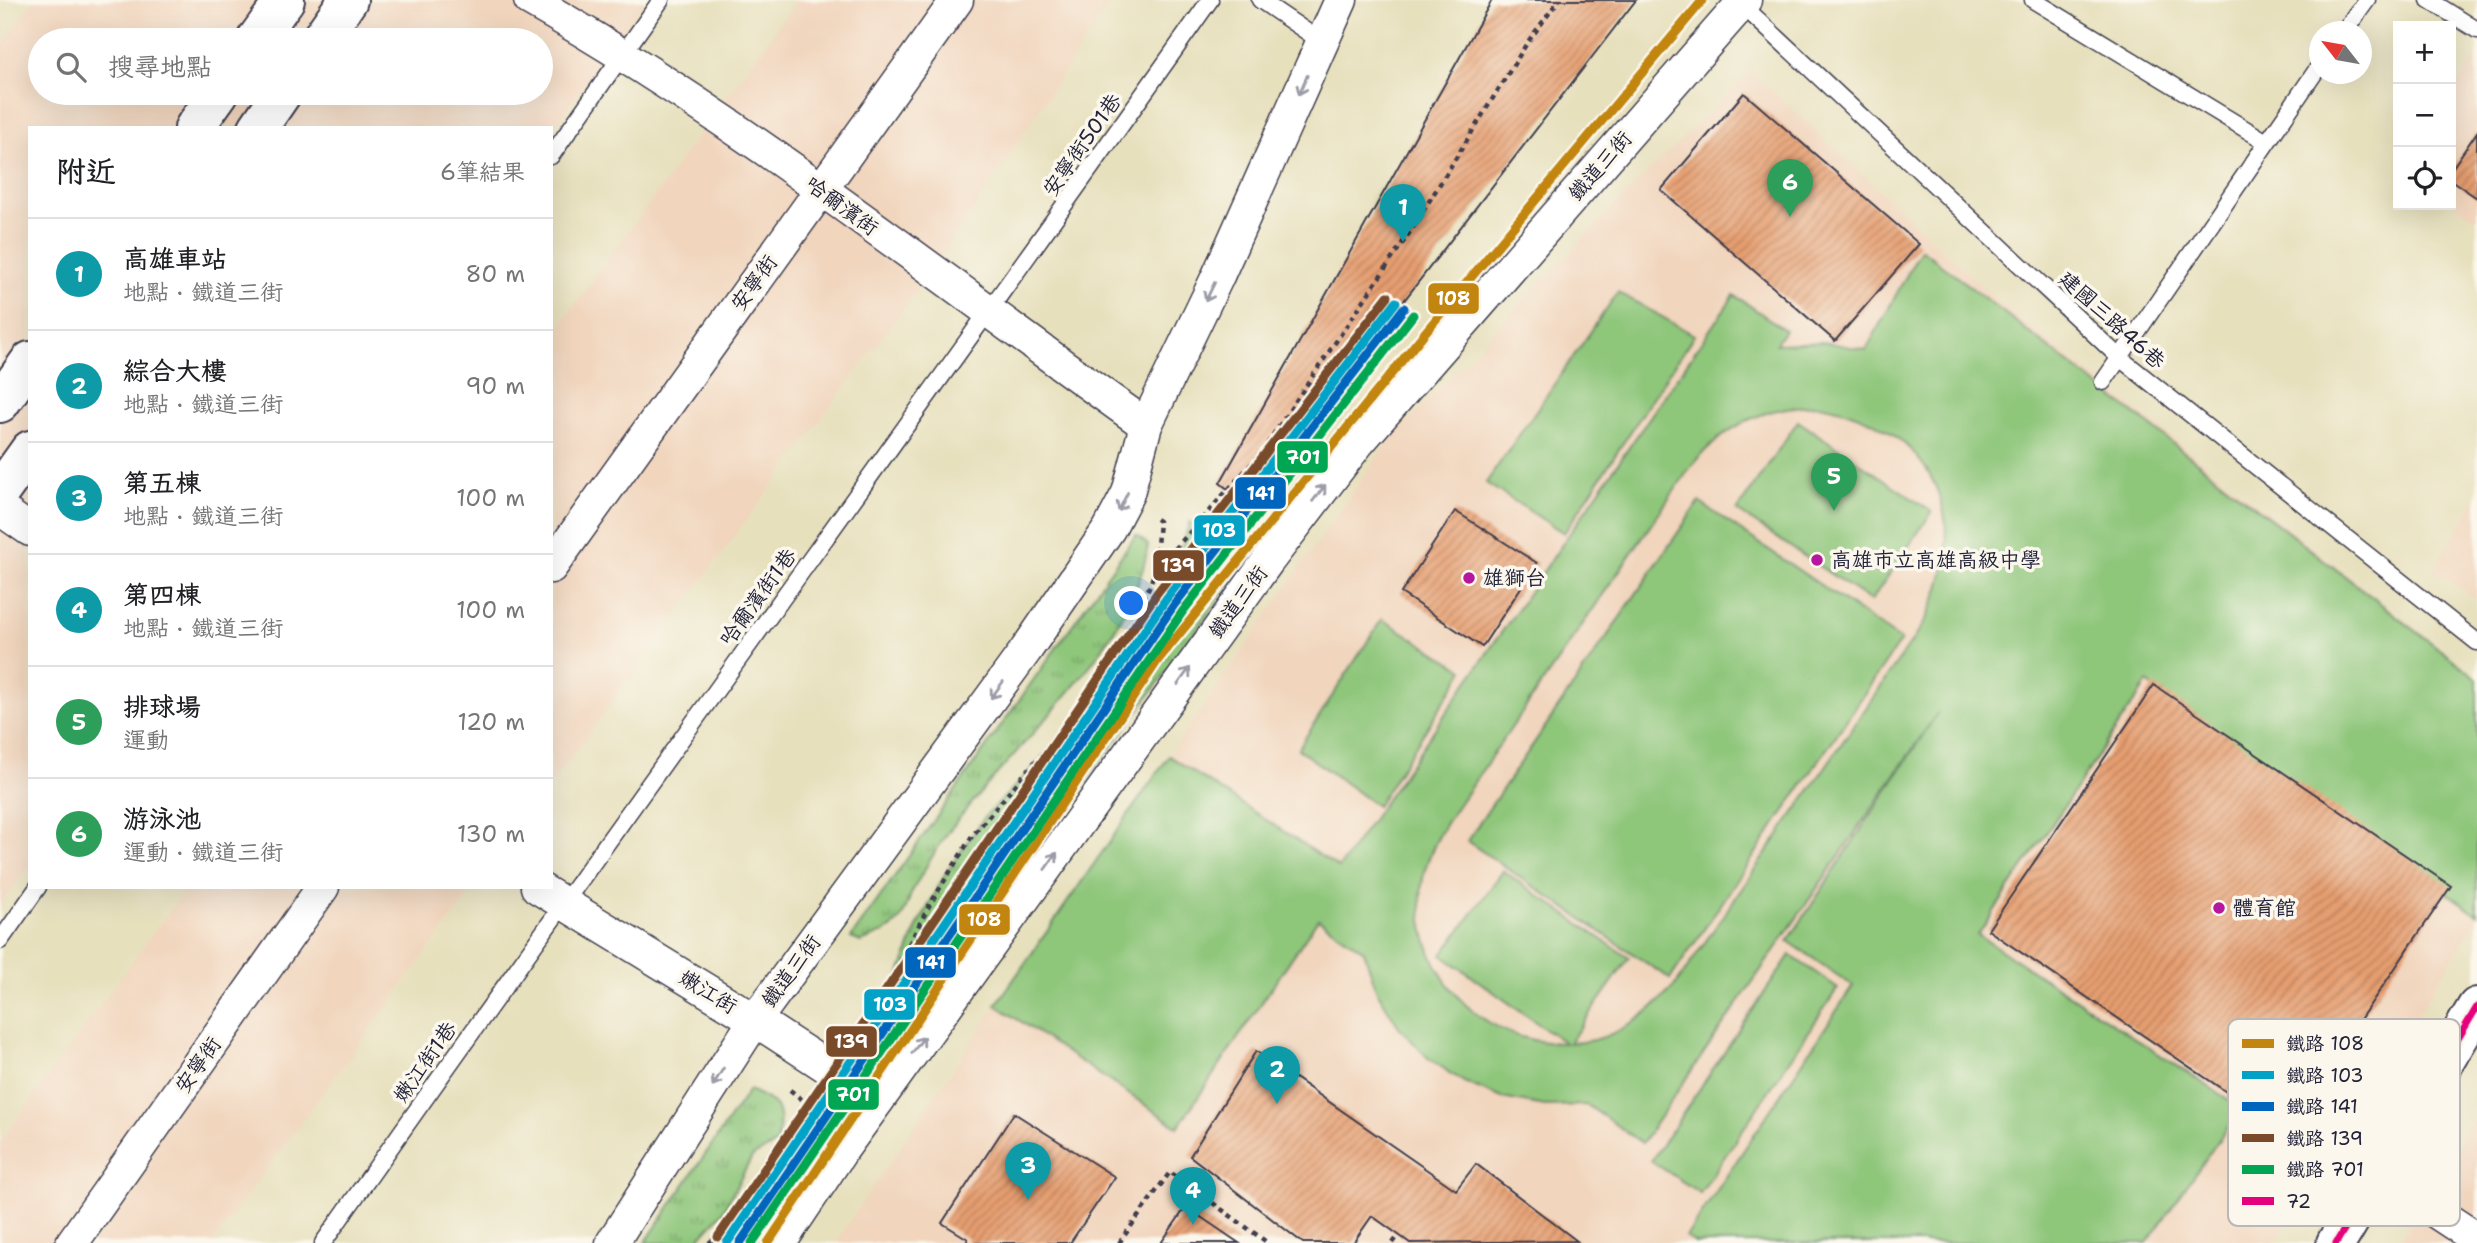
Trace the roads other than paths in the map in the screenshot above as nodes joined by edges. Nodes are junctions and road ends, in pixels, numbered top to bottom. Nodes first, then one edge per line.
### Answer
1 (285, 0) edge
2 (348, 0) edge
3 (530, 0) edge
4 (661, 0) edge
5 (957, 0) edge
6 (1210, 0) edge
7 (1260, 0) edge
8 (1341, 0) edge
9 (2033, 0) edge
10 (2367, 0) edge
11 (2430, 0) edge
12 (1743, 2) edge
13 (2352, 21) edge
14 (265, 28) edge
15 (328, 28) edge
16 (2477, 30) edge
17 (1322, 42) junction
18 (624, 53) junction
19 (2309, 79) edge
20 (210, 105) edge
21 (274, 105) edge
22 (195, 126) edge
23 (259, 126) edge
24 (2265, 141) junction
25 (553, 153) edge
26 (821, 190) junction
27 (989, 314) junction
28 (2121, 359) junction
29 (28, 364) edge
30 (2103, 382) dead end
31 (0, 403) edge
32 (1146, 425) junction
33 (28, 453) edge
34 (0, 492) edge
35 (0, 509) edge
36 (28, 529) edge
37 (553, 564) edge
38 (2477, 642) edge
39 (37, 889) edge
40 (322, 889) edge
41 (549, 896) edge
42 (0, 941) edge
43 (2477, 1007) edge
44 (755, 1020) junction
45 (2460, 1036) edge
46 (878, 1101) junction
47 (2346, 1226) edge
48 (2457, 1226) edge
49 (2477, 1239) edge
50 (72, 1243) edge
51 (323, 1243) edge
52 (612, 1243) edge
53 (780, 1243) edge
54 (2336, 1243) edge

1 - 14 street
2 - 15 street
3 - 18 street, 哈爾濱街
4 - 18 lane
5 - 26 street, 安寧街
6 - 27 lane, 安寧街501巷
7 - 17 lane
8 - 17 street, 鐵道三街
9 - 24 lane
10 - 13 lane
11 - 16 lane
12 - 28 lane, 建國三路46巷
46 -> 12 street, 鐵道三街
17 -> 32 street, 鐵道三街
18 - 25 lane
18 - 26 street, 哈爾濱街
19 - 24 lane
20 - 22 street
21 - 23 street
24 - 28 lane
26 - 27 street, 哈爾濱街
26 - 37 street, 安寧街
27 - 32 street, 哈爾濱街
27 - 41 lane, 哈爾濱街1巷
28 - 30 lane
28 - 38 lane, 建國三路46巷
29 - 31 street
32 -> 44 street, 鐵道三街
33 - 34 street
35 - 36 street
39 - 42 lane
40 - 50 street, 安寧街
41 - 44 street, 嫩江街
41 - 51 lane, 嫩江街1巷
43 - 45 street
44 - 46 street, 嫩江街
44 -> 52 street, 鐵道三街
46 - 53 street, 鐵道三街
47 - 54 street
48 - 49 street

